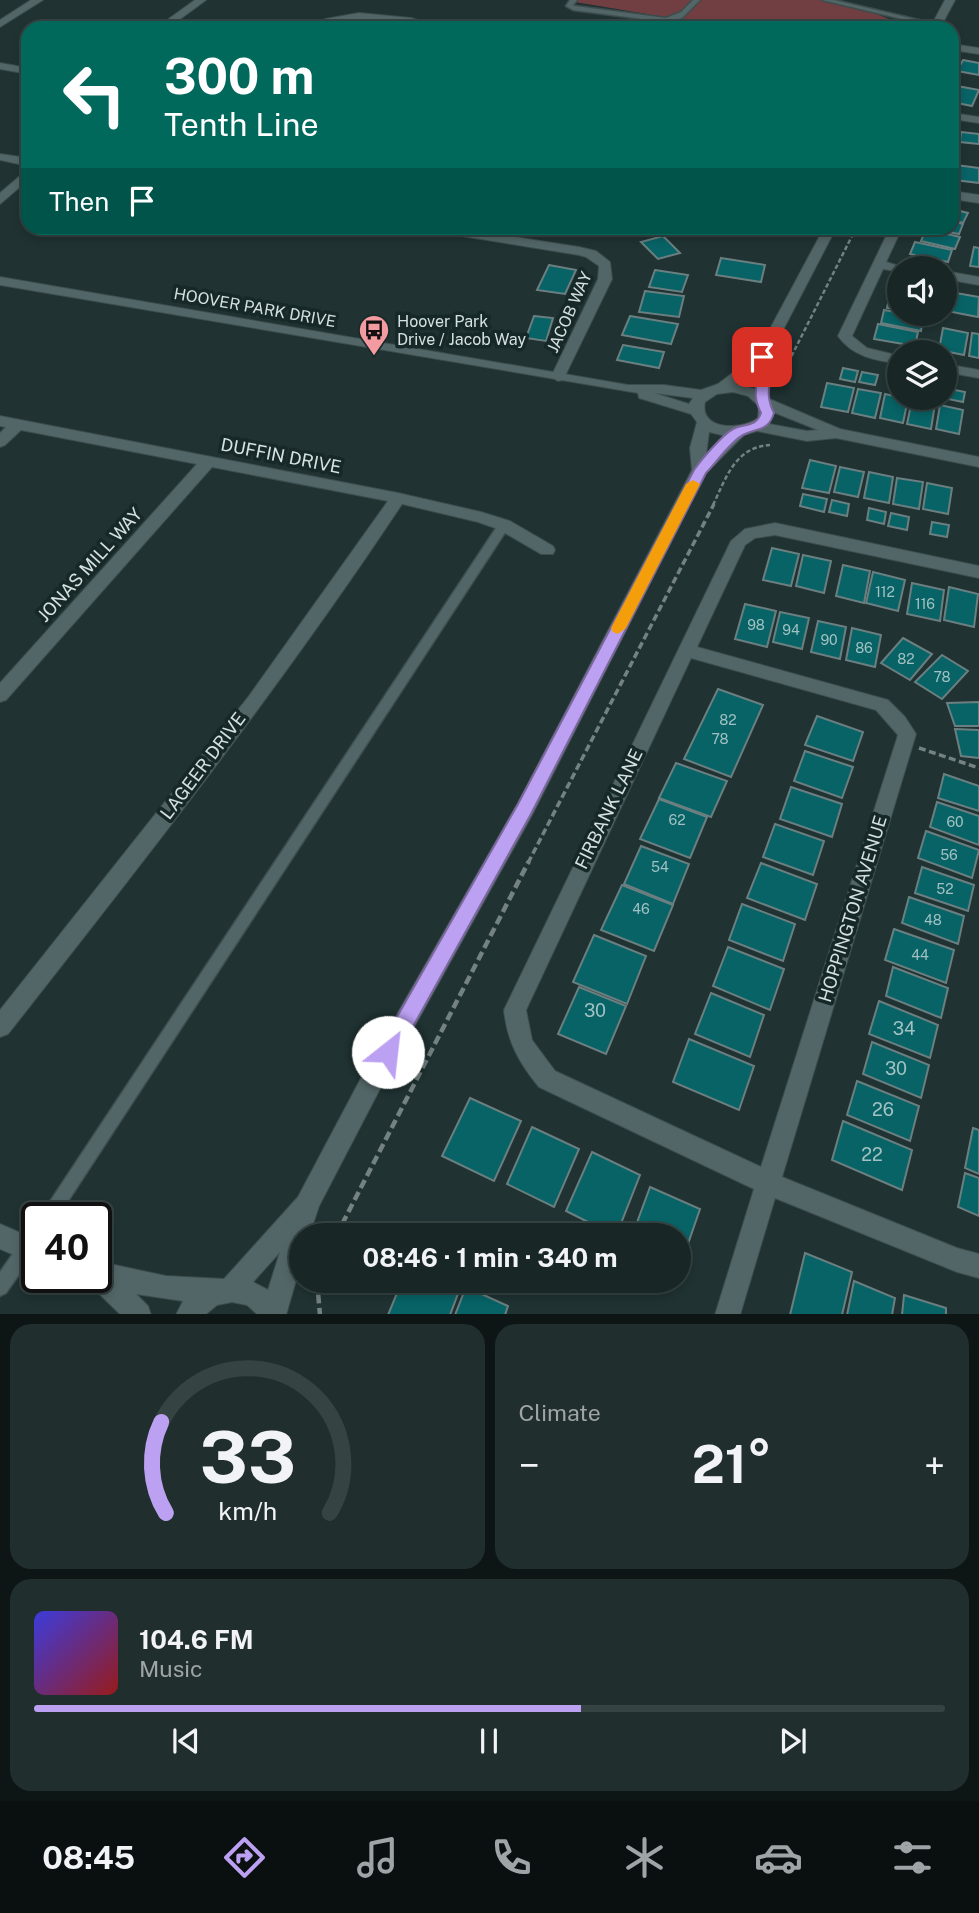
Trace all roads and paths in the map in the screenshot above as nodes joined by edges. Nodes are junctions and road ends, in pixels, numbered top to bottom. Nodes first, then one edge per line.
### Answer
1 (38, 0) edge
2 (201, 0) edge
3 (574, 0) edge
4 (696, 0) edge
5 (825, 0) edge
6 (950, 0) edge
7 (171, 21) edge
8 (326, 21) edge
9 (391, 21) edge
10 (911, 21) edge
11 (938, 21) edge
12 (0, 24) edge
13 (959, 48) edge
14 (979, 51) edge
15 (0, 66) edge
16 (21, 70) edge
17 (959, 117) edge
18 (979, 120) edge
19 (0, 157) edge
20 (21, 161) edge
21 (21, 180) edge
22 (959, 196) edge
23 (979, 199) edge
24 (0, 200) edge
25 (481, 235) edge
26 (826, 235) edge
27 (852, 235) edge
28 (892, 235) edge
29 (877, 264) junction
30 (887, 266) edge
31 (957, 277) edge
32 (0, 281) edge
33 (979, 281) edge
34 (762, 357) junction
35 (887, 357) edge
36 (957, 370) edge
37 (979, 374) edge
38 (558, 377) junction
39 (778, 384) dead end
40 (723, 388) junction
41 (628, 389) junction
42 (703, 395) junction
43 (763, 402) junction
44 (701, 417) junction
45 (0, 421) edge
46 (18, 424) junction
47 (759, 427) junction
48 (738, 432) junction
49 (836, 433) junction
50 (0, 442) edge
51 (782, 447) dead end
52 (208, 462) junction
53 (979, 462) edge
54 (701, 470) junction
55 (398, 498) junction
56 (504, 525) junction
57 (547, 550) dead end
58 (979, 572) edge
59 (685, 650) junction
60 (0, 695) edge
61 (904, 743) junction
62 (979, 768) edge
63 (0, 1027) edge
64 (768, 1183) junction
65 (58, 1202) edge
66 (308, 1202) junction
67 (343, 1223) edge
68 (0, 1236) edge
69 (21, 1242) edge
70 (21, 1260) edge
71 (979, 1266) edge
72 (112, 1277) edge
73 (0, 1287) edge
74 (112, 1287) edge
75 (226, 1289) junction
76 (317, 1293) edge
77 (274, 1313) edge
78 (139, 1314) edge
79 (188, 1314) edge
80 (320, 1314) edge
81 (727, 1314) edge

1 - 12 street
2 - 7 street
3 - 4 lane
5 - 10 lane
6 - 11 street
8 - 9 street
13 - 14 street
15 - 16 street
17 - 18 street
19 - 20 street
21 - 24 street
22 - 23 street
25 - 38 street, JACOB WAY
26 - 34 street
27 - 39 path
28 - 29 street
29 - 30 street
29 - 35 street
31 - 33 street
32 - 38 street, HOOVER PARK DRIVE
34 - 40 street
34 - 43 street
36 - 37 street
38 - 41 street, HOOVER PARK DRIVE
40 - 42 street
40 - 43 street
41 - 42 street, HOOVER PARK DRIVE
41 - 44 street, HOOVER PARK DRIVE
42 - 44 street
43 - 47 street
43 - 49 street
44 - 48 street
44 - 54 street
45 - 46 street, DUFFIN DRIVE
46 - 50 street
46 - 52 street, DUFFIN DRIVE
47 - 48 street
47 - 49 street
48 - 54 street
49 - 53 street
51 - 67 path
52 - 55 street, DUFFIN DRIVE
52 - 60 street, JONAS MILL WAY
54 - 66 street
55 - 56 street, DUFFIN DRIVE
55 - 63 street, LAGEER DRIVE
56 - 57 street, DUFFIN DRIVE
56 - 65 lane
58 - 59 street, FIRBANK LANE
59 - 61 street
59 - 64 street, FIRBANK LANE
61 - 62 path
61 - 64 street, HOPPINGTON AVENUE
64 - 71 street, FIRBANK LANE
64 - 81 street, HOPPINGTON AVENUE
66 - 75 street
66 - 77 street
68 - 69 street
70 - 73 lane
72 - 75 street
74 - 78 street
75 - 77 street
75 - 79 street
76 - 80 path

